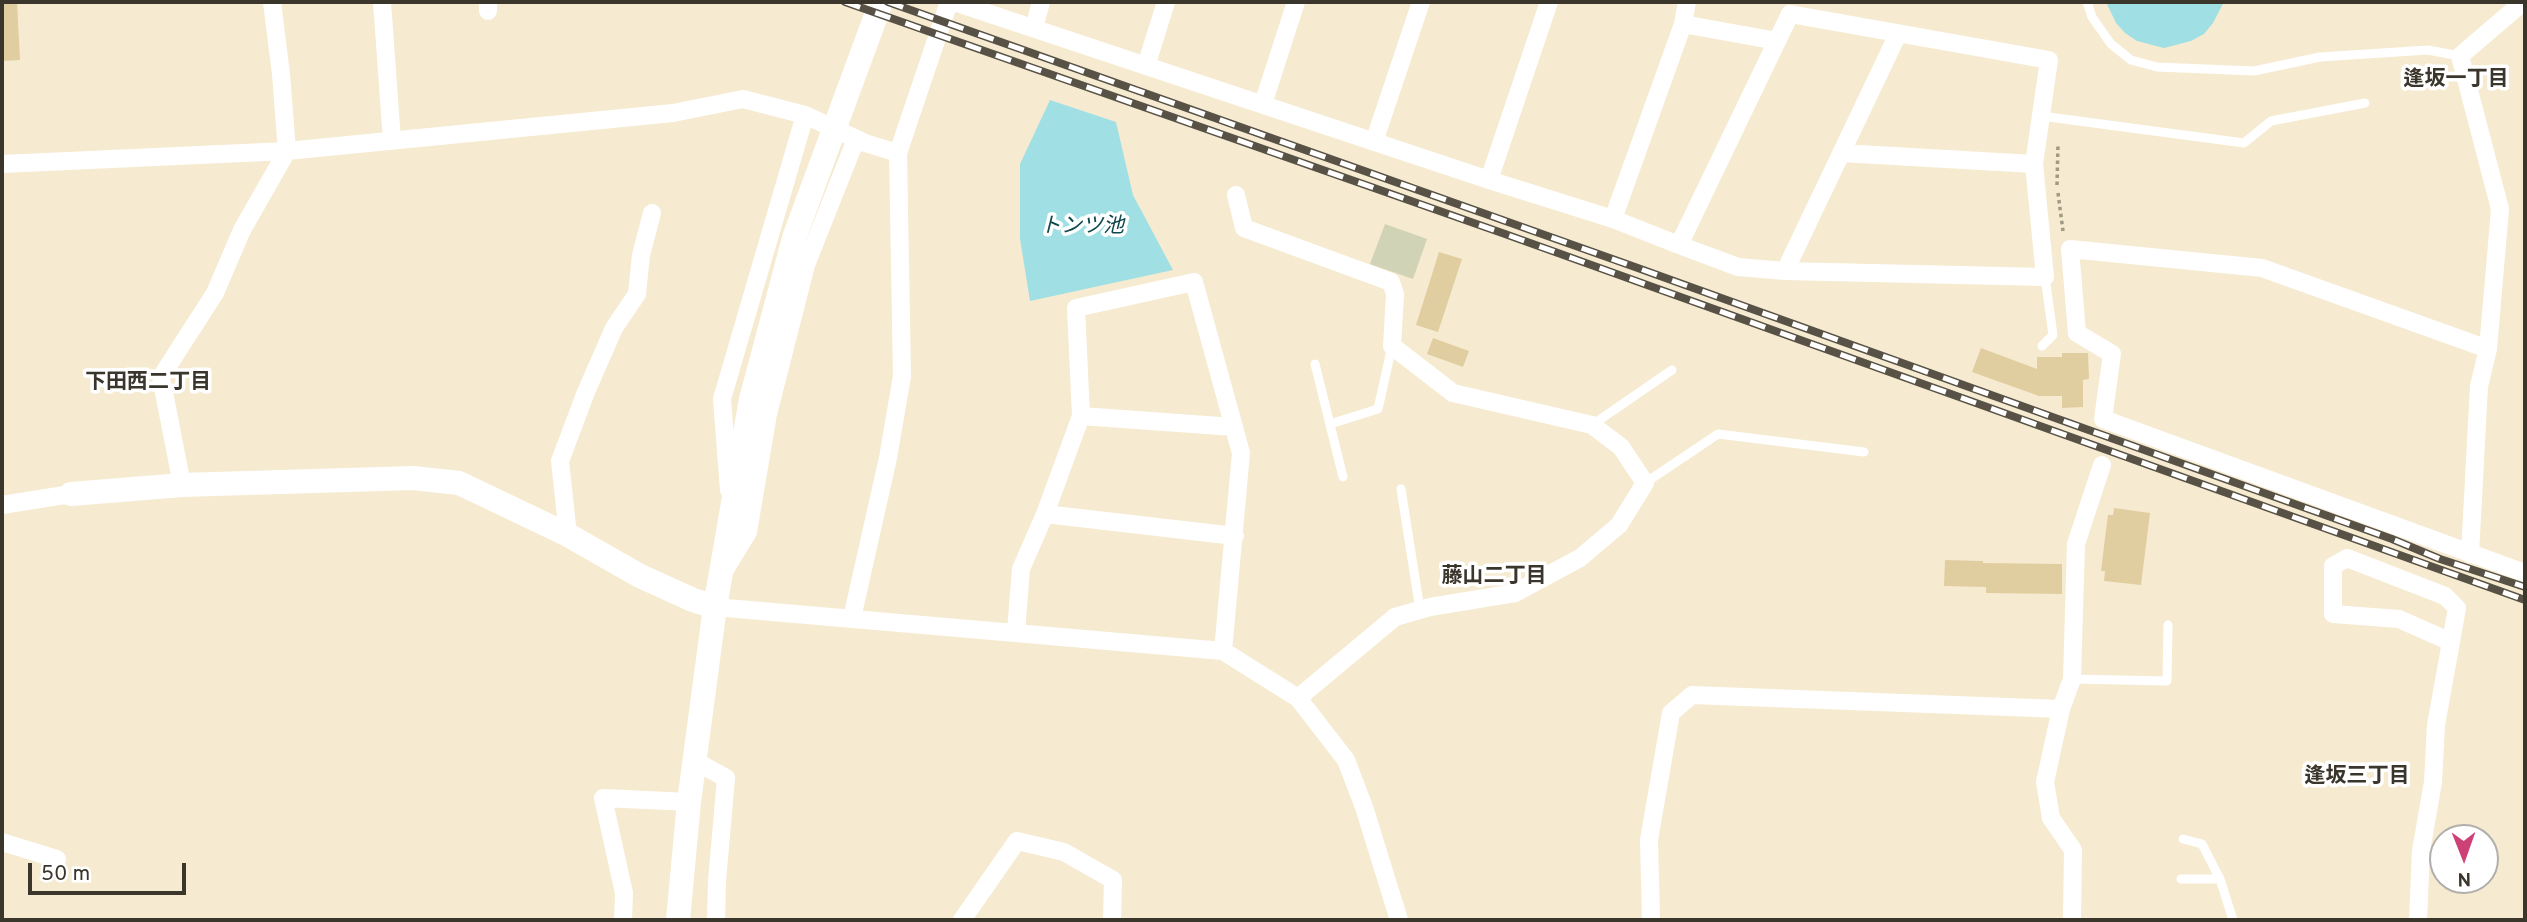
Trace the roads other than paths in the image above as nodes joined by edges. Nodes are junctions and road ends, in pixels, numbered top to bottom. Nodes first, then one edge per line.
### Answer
1 (272, 2) edge
2 (382, 2) edge
3 (881, 2) edge
4 (951, 2) edge
5 (1041, 2) edge
6 (1166, 2) edge
7 (1296, 2) edge
8 (1421, 2) edge
9 (1549, 2) edge
10 (1687, 2) edge
11 (2087, 2) edge
12 (2523, 2) edge
13 (1683, 24) junction
14 (1034, 28) junction
15 (1898, 34) junction
16 (1777, 41) junction
17 (2460, 56) junction
18 (1146, 66) junction
19 (2365, 103) dead end
20 (1263, 104) junction
21 (805, 116) junction
22 (2041, 116) junction
23 (856, 139) junction
24 (392, 141) junction
25 (1374, 142) junction
26 (287, 151) junction
27 (898, 152) junction
28 (1841, 153) junction
29 (2, 164) edge
30 (2034, 164) junction
31 (1489, 180) junction
32 (1236, 195) dead end
33 (652, 213) dead end
34 (1613, 219) junction
35 (1678, 245) junction
36 (1785, 271) junction
37 (2045, 277) junction
38 (1392, 346) junction
39 (2042, 346) dead end
40 (2488, 349) junction
41 (1315, 365) dead end
42 (1672, 370) dead end
43 (1081, 416) junction
44 (1330, 424) junction
45 (1592, 425) junction
46 (1234, 427) junction
47 (1864, 452) dead end
48 (2102, 465) dead end
49 (1343, 477) dead end
50 (1645, 483) junction
51 (182, 485) junction
52 (1401, 489) dead end
53 (71, 494) joint
54 (2, 505) edge
55 (1045, 514) junction
56 (731, 515) junction
57 (568, 535) junction
58 (1235, 536) junction
59 (2470, 554) junction
60 (2525, 573) edge
61 (720, 579) junction
62 (715, 607) junction
63 (1420, 610) junction
64 (852, 618) junction
65 (2168, 625) dead end
66 (1016, 632) junction
67 (2451, 642) junction
68 (1223, 651) junction
69 (2072, 679) junction
70 (1298, 698) junction
71 (2061, 709) junction
72 (695, 761) junction
73 (690, 802) junction
74 (2183, 839) dead end
75 (2, 842) edge
76 (57, 859) dead end
77 (2181, 879) dead end
78 (2220, 879) junction
79 (623, 920) edge
80 (678, 920) edge
81 (716, 920) edge
82 (962, 920) edge
83 (1112, 920) edge
84 (1399, 920) edge
85 (1651, 920) edge
86 (2072, 920) edge
87 (2233, 920) edge
88 (2418, 920) edge

1 - 26 street
2 - 24 street
3 - 56 street
4 - 14 street
4 - 27 street
5 - 14 street
6 - 18 street
7 - 20 street
8 - 25 street
9 - 31 street
10 - 13 street
11 - 17 lane
12 - 17 street
13 - 16 street
13 - 34 street
14 - 18 street
15 - 16 street
15 - 22 street
15 - 28 street
16 - 35 street
17 - 40 street
18 - 20 street
19 - 22 lane
20 - 25 street
21 - 23 street
21 - 24 street
21 - 56 street
22 - 30 street
23 - 27 street
23 - 61 street
24 - 26 street
25 - 31 street
26 - 29 street
26 - 51 street
27 - 64 street
28 - 30 street
28 - 36 street
30 - 37 street
31 - 34 street
32 - 38 street
33 - 57 street
34 - 35 street
35 - 36 street
36 - 37 street
37 - 39 lane
38 - 44 lane
38 - 45 street
40 - 59 street
40 - 59 street
41 - 44 lane
42 - 45 lane
43 - 46 street
43 - 46 street
43 - 55 street
44 - 49 lane
45 - 50 street
46 - 58 street
47 - 50 lane
48 - 69 street
50 - 63 street
51 - 53 street
51 - 57 street
52 - 63 lane
53 - 54 street
55 - 58 street
55 - 66 street
56 - 61 street
57 - 62 street
58 - 68 street
59 - 60 street
61 - 62 street
62 - 64 street
62 - 72 street
63 - 70 street
64 - 66 street
65 - 69 lane
66 - 68 street
67 - 67 street
67 - 88 street
68 - 70 street
69 - 71 street
70 - 84 street
71 - 85 street
71 - 86 street
72 - 73 street
72 - 81 street
73 - 79 street
73 - 80 street
74 - 78 lane
75 - 76 street
77 - 78 lane
78 - 87 lane
82 - 83 street

